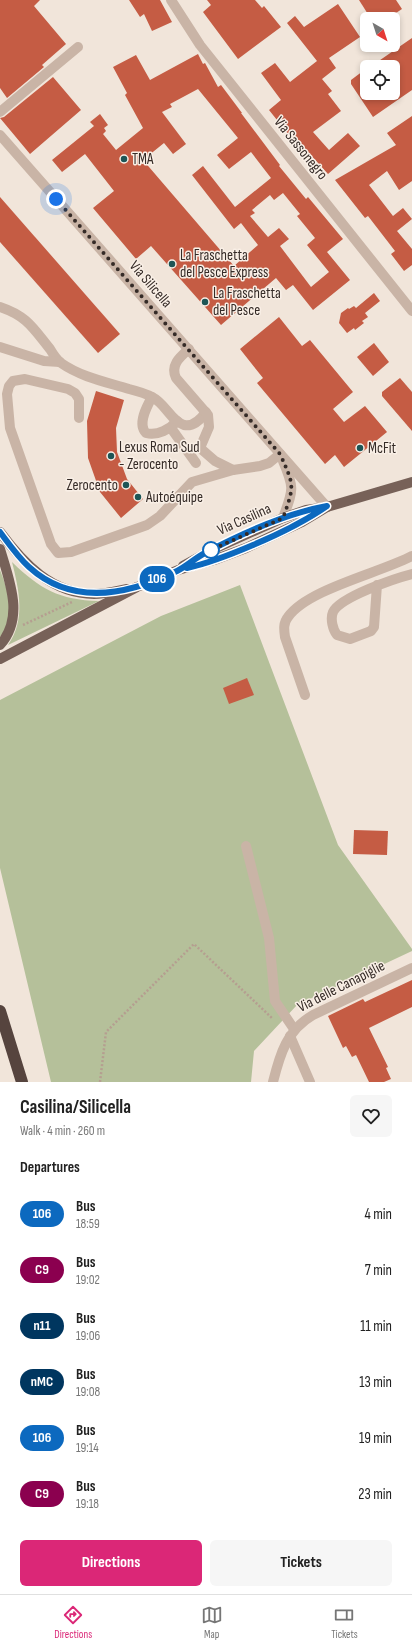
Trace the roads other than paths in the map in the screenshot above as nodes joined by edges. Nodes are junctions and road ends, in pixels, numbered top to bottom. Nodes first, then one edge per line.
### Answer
1 (171, 0) edge
2 (78, 47) dead end
3 (0, 112) edge
4 (0, 135) edge
5 (0, 307) edge
6 (412, 311) edge
7 (0, 347) edge
8 (189, 349) junction
9 (60, 362) junction
10 (152, 397) junction
11 (206, 412) junction
12 (79, 418) dead end
13 (174, 425) junction
14 (200, 448) junction
15 (280, 454) junction
16 (196, 463) junction
17 (232, 470) junction
18 (192, 482) junction
19 (412, 482) edge
20 (327, 506) junction
21 (283, 518) junction
22 (0, 532) edge
23 (0, 549) edge
24 (412, 556) edge
25 (178, 570) junction
26 (412, 574) edge
27 (377, 585) junction
28 (137, 587) junction
29 (0, 646) edge
30 (0, 659) edge
31 (305, 695) dead end
32 (246, 846) dead end
33 (412, 968) edge
34 (0, 1011) edge
35 (292, 1033) junction
36 (22, 1082) edge
37 (273, 1082) edge
38 (310, 1082) edge

1 - 6 street, Via Sassonegro
2 - 3 street
4 - 8 street, Via Silicella
5 - 9 street
7 - 9 street
8 - 11 street
8 - 15 street, Via Silicella
9 - 10 street
10 - 13 street
10 - 13 street
11 - 13 street
11 - 14 street
12 - 18 street
13 - 16 street
14 - 16 street
14 - 17 street
15 - 17 street
15 - 20 street, Via Silicella
15 - 21 street, Via Silicella
16 - 18 street
17 - 18 street
19 - 20 main road, Via Casilina
20 - 21 main road, Via Casilina
20 - 25 main road, Via Casilina
21 - 25 main road, Via Casilina
22 - 28 main road
23 - 29 main road
24 - 31 street
25 - 28 main road, Via Casilina
26 - 27 street
27 - 27 street
28 - 30 main road, Via Casilina
32 - 35 street
33 - 35 street, Via delle Canapiglie
34 - 36 highway
35 - 37 street, Via delle Canapiglie
35 - 38 street

